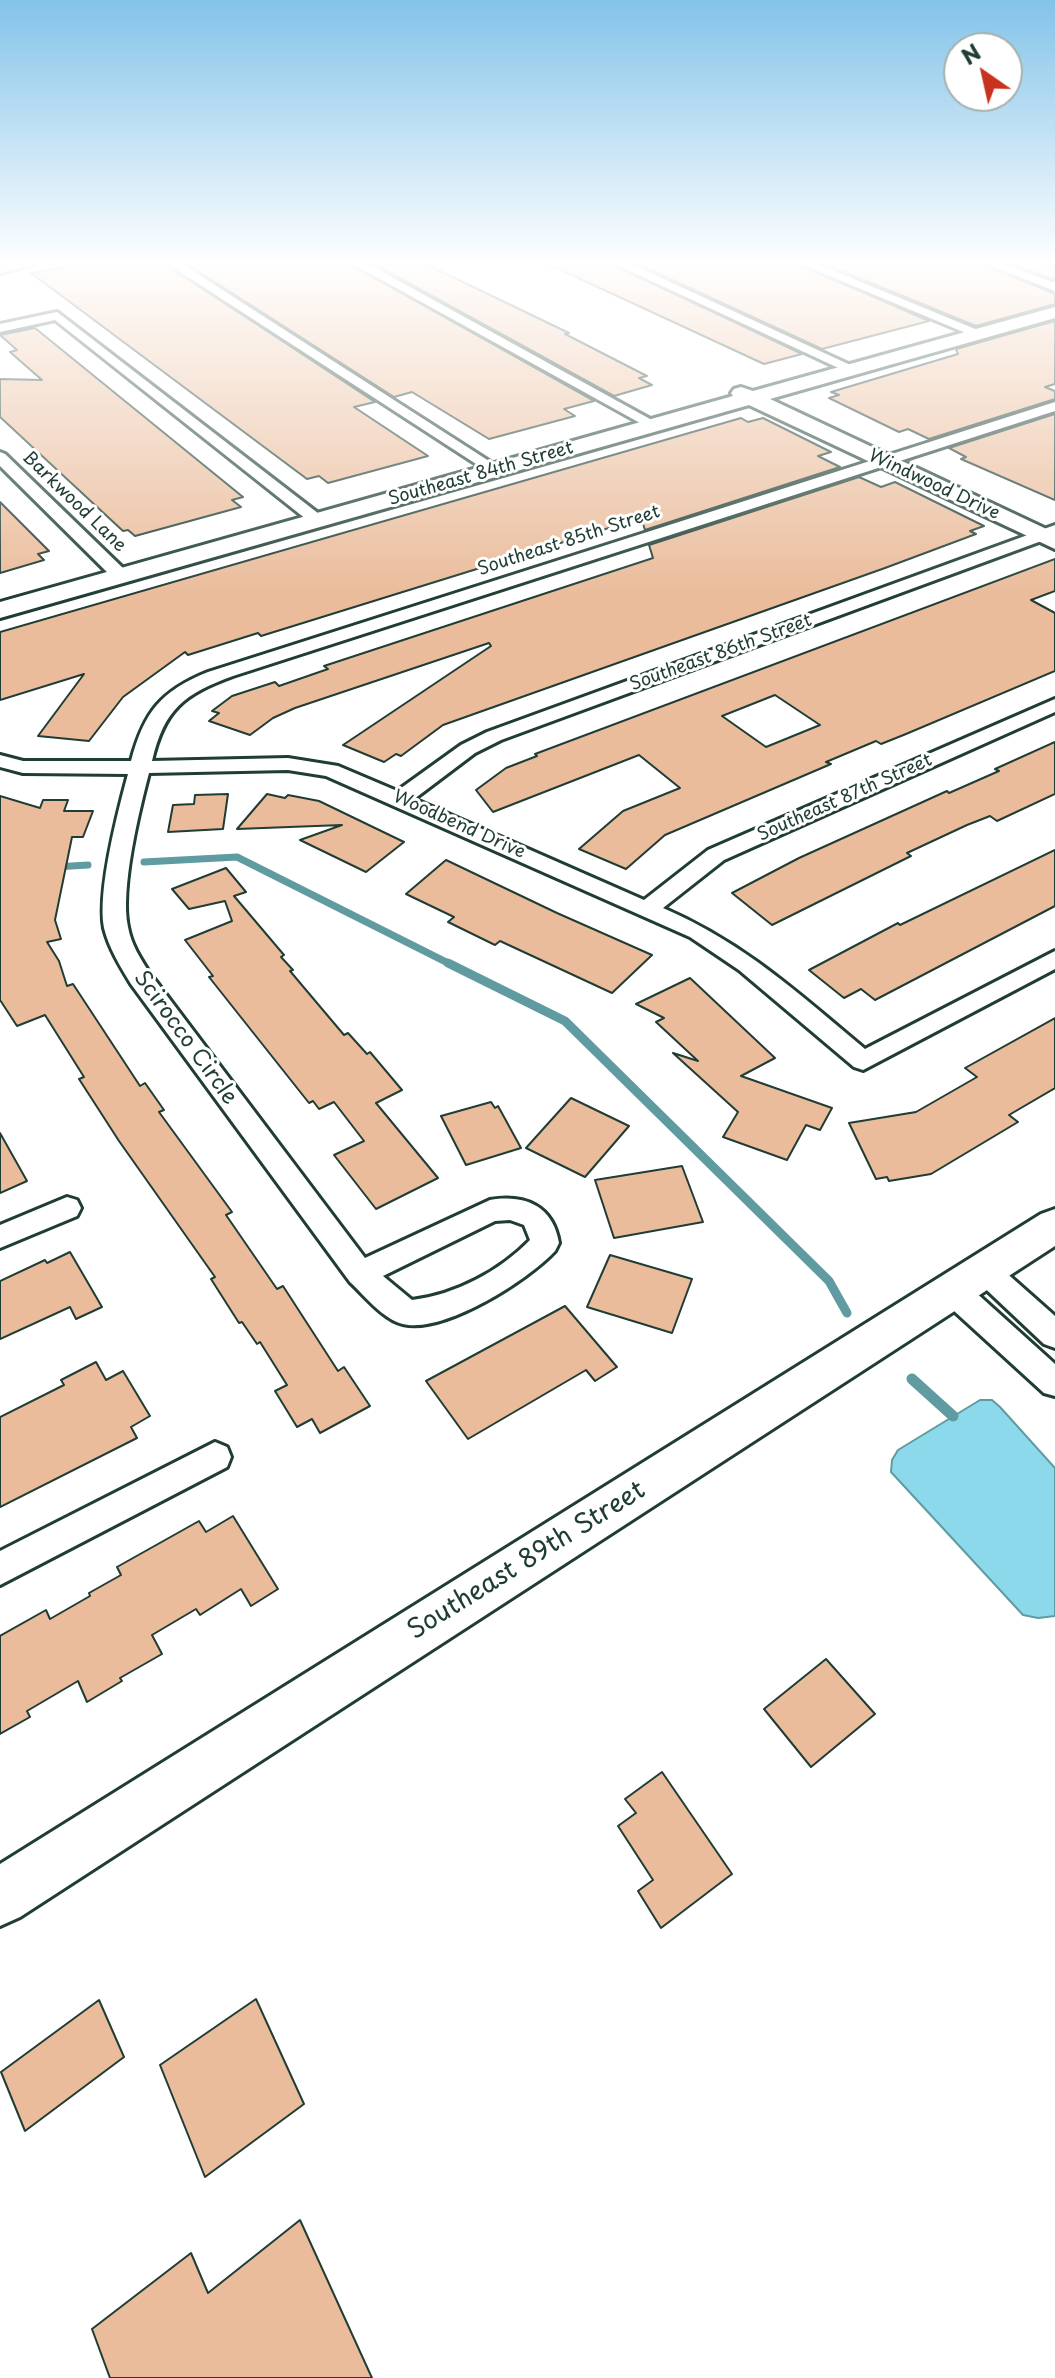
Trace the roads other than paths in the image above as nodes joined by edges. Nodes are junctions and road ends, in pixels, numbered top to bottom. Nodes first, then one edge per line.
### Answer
1 (132, 375) edge
2 (347, 375) edge
3 (561, 375) edge
4 (786, 375) edge
5 (831, 375) edge
6 (727, 386) joint
7 (753, 388) junction
8 (779, 390) junction
9 (1055, 406) edge
10 (630, 413) junction
11 (654, 425) junction
12 (913, 452) junction
13 (473, 456) junction
14 (0, 457) edge
15 (884, 461) junction
16 (495, 470) junction
17 (984, 484) dead end
18 (297, 505) junction
19 (317, 520) junction
20 (1050, 536) edge
21 (112, 567) junction
22 (0, 588) edge
23 (0, 610) edge
24 (1055, 705) edge
25 (0, 761) edge
26 (141, 767) junction
27 (400, 799) junction
28 (647, 909) junction
29 (1055, 959) edge
30 (67, 1208) dead end
31 (1055, 1225) edge
32 (0, 1237) edge
33 (360, 1274) junction
34 (968, 1280) junction
35 (1055, 1335) edge
36 (1055, 1383) edge
37 (215, 1457) dead end
38 (0, 1569) edge
39 (0, 1897) edge

1 - 18 street
2 - 13 street
3 - 10 street
4 - 7 street, Southeast 84th Street
5 - 8 street
6 - 7 street, Windwood Drive
6 - 10 street, Southeast 84th Street
7 - 8 street, Windwood Drive
7 - 11 street, Southeast 84th Street
7 - 15 street, Windwood Drive
8 - 12 street, Windwood Drive
9 - 12 street, Southeast 85th Street
10 - 11 street
10 - 13 street, Southeast 84th Street
11 - 16 street, Southeast 84th Street
12 - 15 street, Southeast 85th Street
12 - 17 street, Windwood Drive
13 - 16 street
13 - 18 street, Southeast 84th Street
14 - 21 street, Barkwood Lane
15 - 20 street, Windwood Drive
15 - 26 street, Southeast 85th Street
16 - 19 street, Southeast 84th Street
18 - 19 street
18 - 21 street, Southeast 84th Street
19 - 21 street, Southeast 84th Street
20 - 27 street, Southeast 86th Street
21 - 22 street, Southeast 84th Street
21 - 23 street, Southeast 84th Street
24 - 28 street, Southeast 87th Street
25 - 26 street, Woodbend Drive
26 - 27 street, Woodbend Drive
26 - 33 street, Scirocco Circle
27 - 28 street, Woodbend Drive
28 - 29 street, Woodbend Drive
30 - 32 street
31 - 34 street, Southeast 89th Street
33 - 33 street, Scirocco Circle
34 - 35 street
34 - 36 street
34 - 39 street, Southeast 89th Street
37 - 38 street

